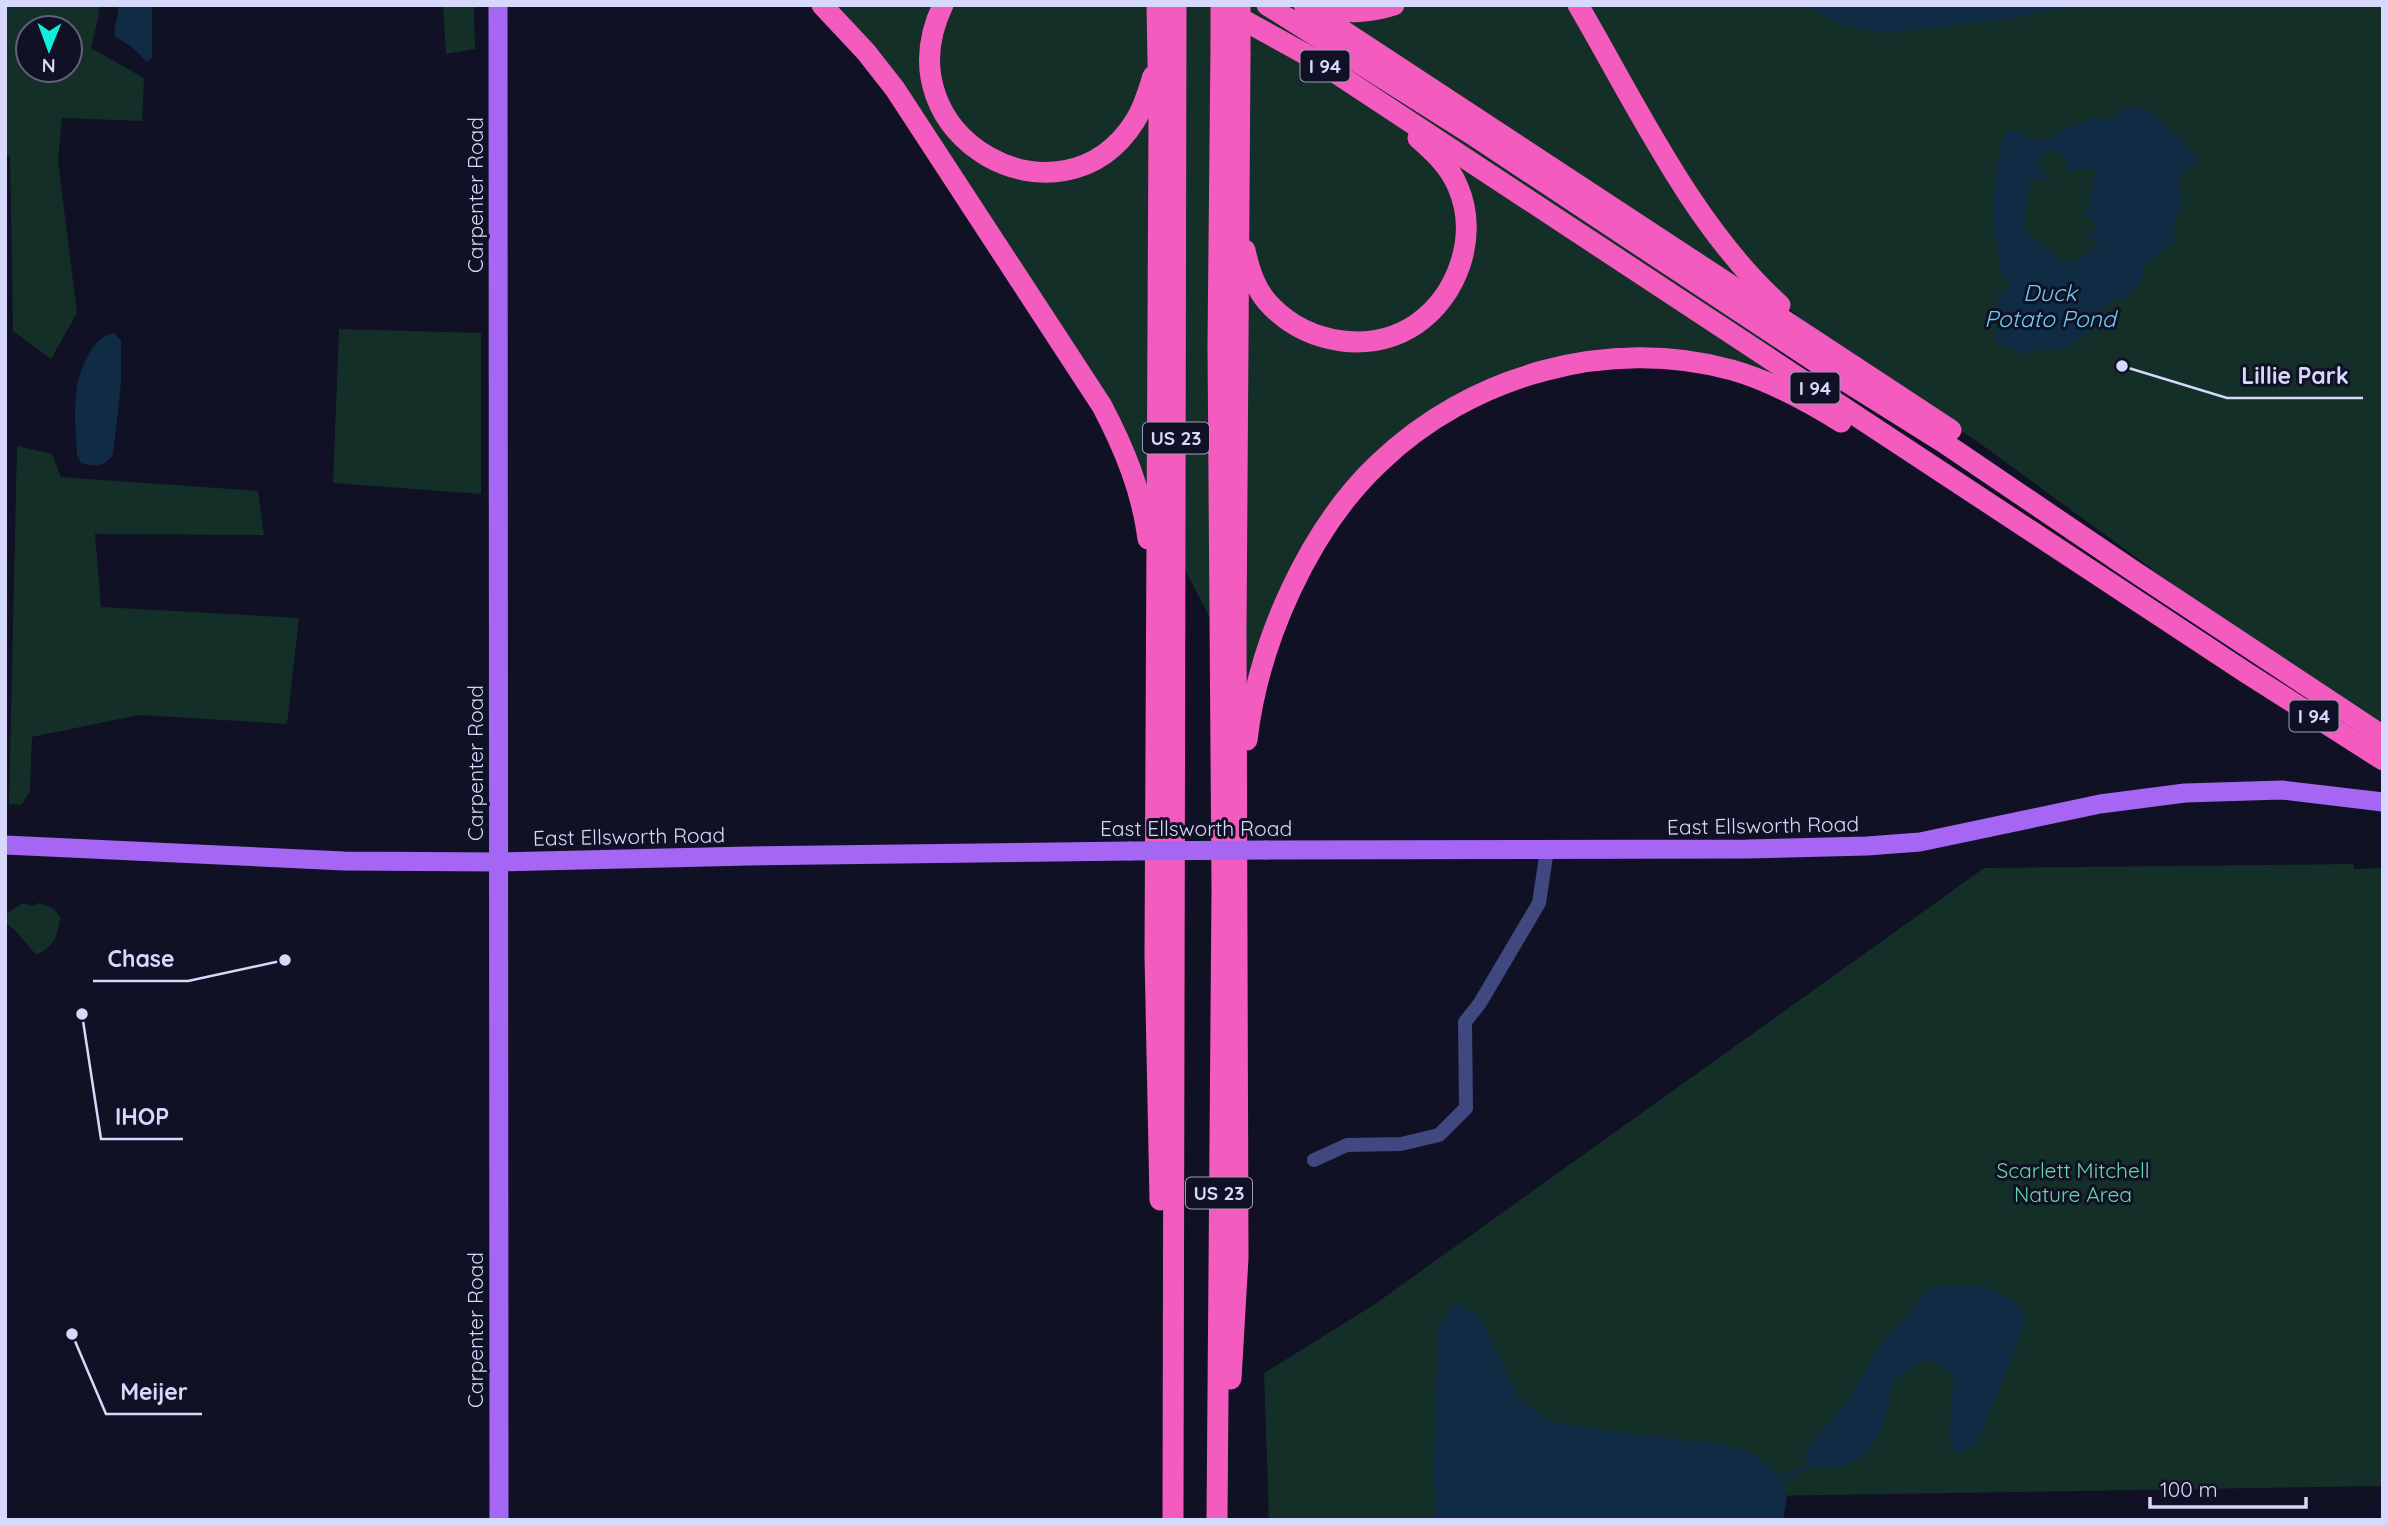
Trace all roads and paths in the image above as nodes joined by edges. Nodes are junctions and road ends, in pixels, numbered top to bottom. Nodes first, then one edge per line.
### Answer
1 (498, 5) edge
2 (822, 5) edge
3 (943, 5) edge
4 (1215, 5) edge
5 (1221, 5) edge
6 (1240, 5) edge
7 (1267, 5) edge
8 (1304, 5) edge
9 (1317, 5) edge
10 (1394, 5) edge
11 (1578, 5) edge
12 (1167, 13) edge
13 (1157, 50) junction
14 (1231, 50) junction
15 (1385, 105) junction
16 (1238, 210) junction
17 (1828, 348) junction
18 (1985, 501) junction
19 (2132, 570) junction
20 (1155, 601) junction
21 (2383, 736) edge
22 (2383, 760) edge
23 (2383, 802) edge
24 (1237, 808) junction
25 (5, 845) edge
26 (1547, 850) junction
27 (499, 862) junction
28 (1314, 1160) dead end
29 (1174, 1426) junction
30 (1217, 1496) junction
31 (499, 1520) edge
32 (1174, 1520) edge
33 (1217, 1520) edge

1 - 27 main road, Carpenter Road
2 - 20 highway
3 - 13 highway
4 - 15 highway, I 94
5 - 14 highway, US 23, bridge
6 - 14 highway, bridge
7 - 19 highway, I 94
8 - 17 highway
9 - 10 highway
11 - 17 highway
12 - 13 highway
12 - 29 highway, US 23
13 - 20 highway
14 - 16 highway
14 - 30 highway, US 23
15 - 16 highway
15 - 18 highway, I 94
16 - 24 highway
17 - 19 highway
18 - 22 highway, I 94
18 - 24 highway
19 - 21 highway, I 94
20 - 29 highway
23 - 26 main road, East Ellsworth Road
24 - 30 highway
25 - 27 main road, East Ellsworth Road
26 - 27 main road, East Ellsworth Road, bridge
26 - 28 street
27 - 31 main road, Carpenter Road
29 - 32 highway, US 23
30 - 33 highway, US 23

